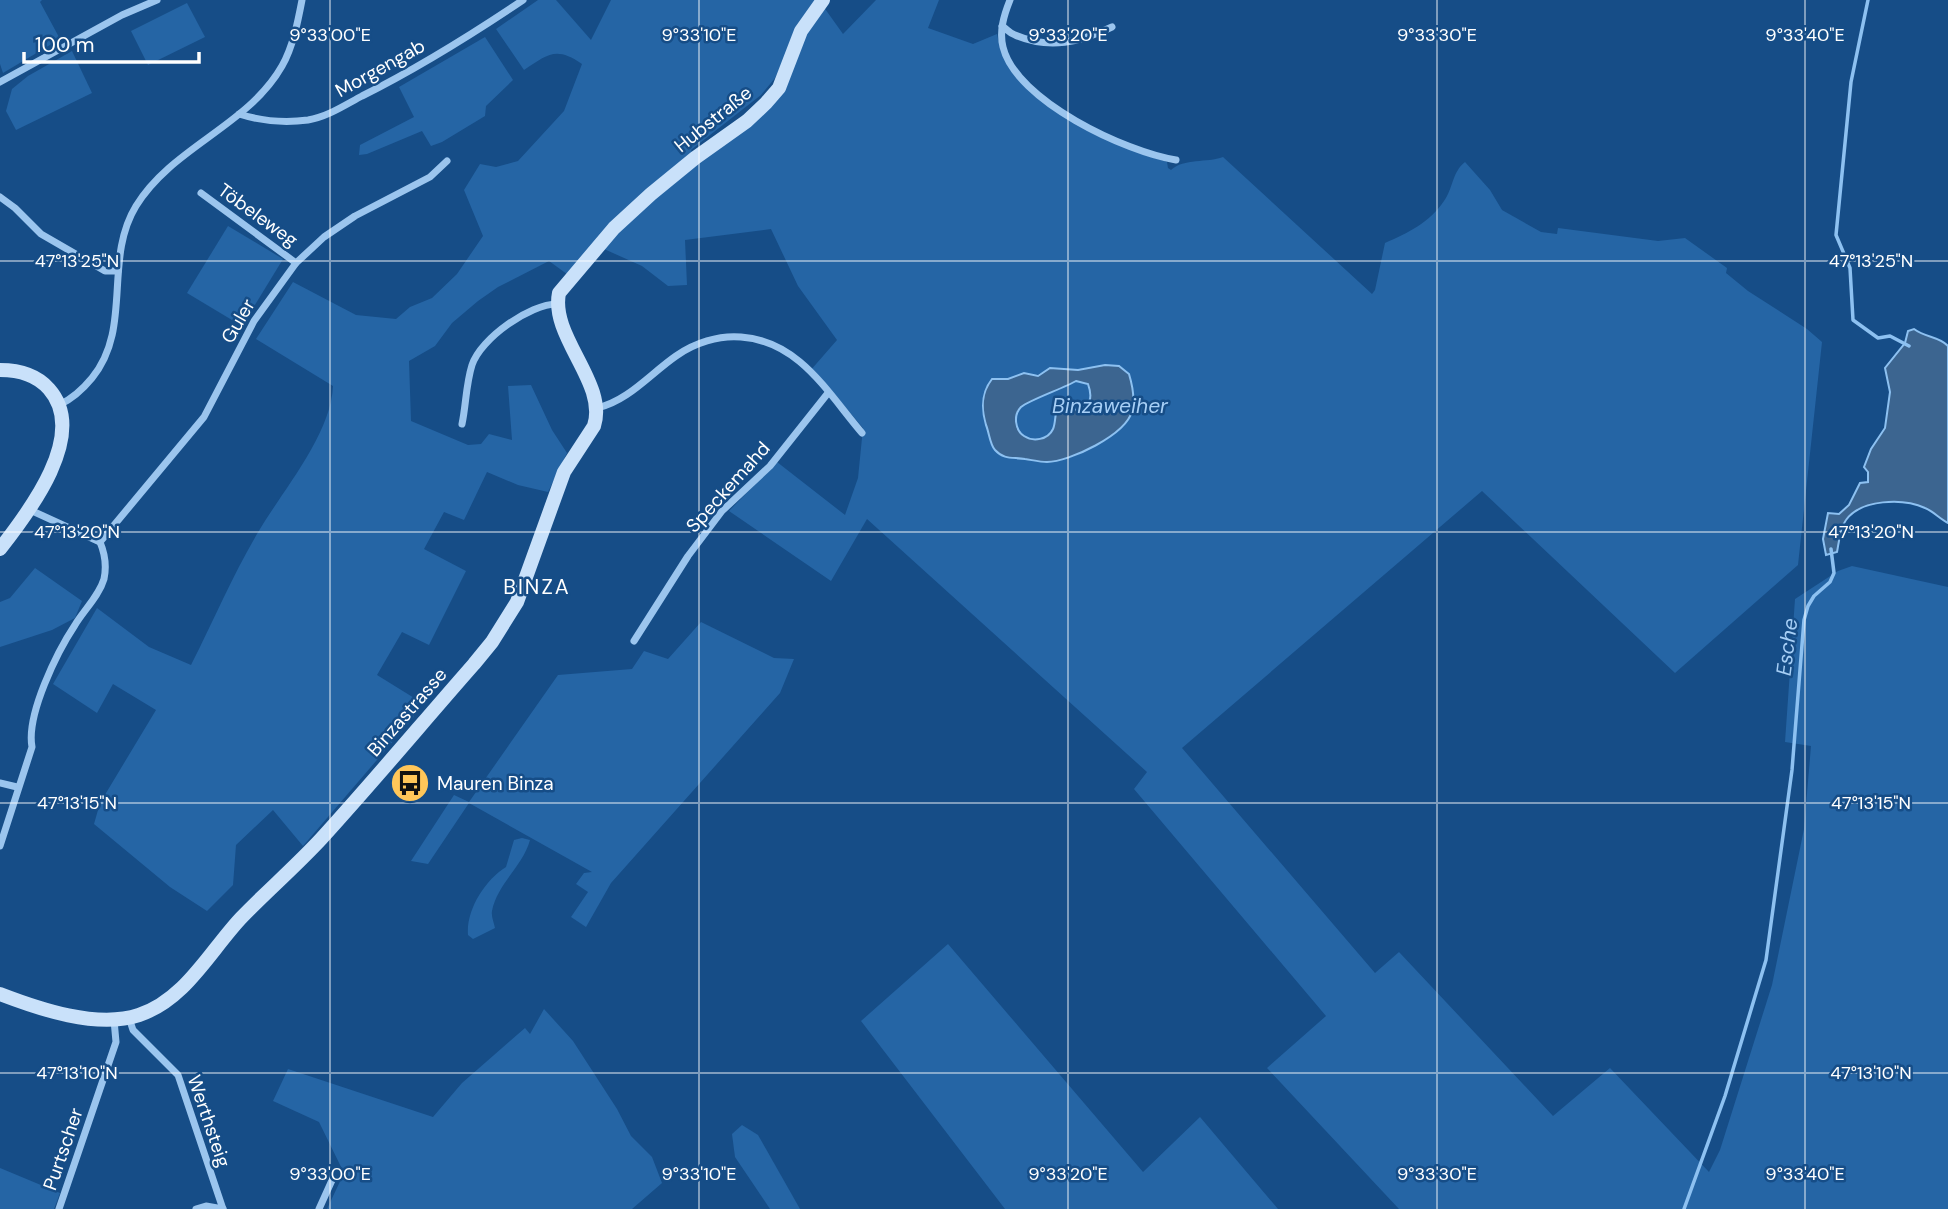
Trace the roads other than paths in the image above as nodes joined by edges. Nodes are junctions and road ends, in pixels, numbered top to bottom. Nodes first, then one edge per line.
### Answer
1 (157, 0) edge
2 (302, 0) edge
3 (523, 0) edge
4 (823, 0) edge
5 (1010, 0) edge
6 (1002, 26) junction
7 (1112, 27) dead end
8 (0, 82) edge
9 (239, 114) junction
10 (1176, 160) dead end
11 (447, 161) dead end
12 (201, 192) dead end
13 (0, 197) edge
14 (296, 263) junction
15 (118, 271) junction
16 (557, 304) junction
17 (0, 370) edge
18 (828, 393) junction
19 (59, 405) junction
20 (597, 408) junction
21 (461, 424) dead end
22 (862, 433) dead end
23 (28, 509) junction
24 (100, 541) junction
25 (0, 549) edge
26 (634, 641) dead end
27 (0, 783) edge
28 (18, 788) junction
29 (0, 846) edge
30 (0, 994) edge
31 (122, 1019) junction
32 (333, 1178) dead end
33 (59, 1209) edge
34 (195, 1209) edge
35 (223, 1209) edge
36 (318, 1209) edge

1 - 8 street
2 - 9 street
3 - 9 street, Morgengab
4 - 16 street, Hubstraße
5 - 6 street
6 - 7 street
6 - 10 street
9 - 15 street
11 - 14 street, Guler
12 - 14 street, Töbeleweg
13 - 15 street
14 - 24 street, Guler
15 - 19 street
16 - 20 street
16 - 21 street
17 - 19 street
18 - 20 street
18 - 22 street
18 - 26 street, Speckemahd
19 - 23 street
20 - 31 street, Binzastrasse
23 - 24 street
23 - 25 street
24 - 28 street
27 - 28 street
28 - 29 street
30 - 31 street, Binzastrasse
31 - 33 street, Purtscher
31 - 35 street, Werthsteig
32 - 36 street
34 - 35 street

